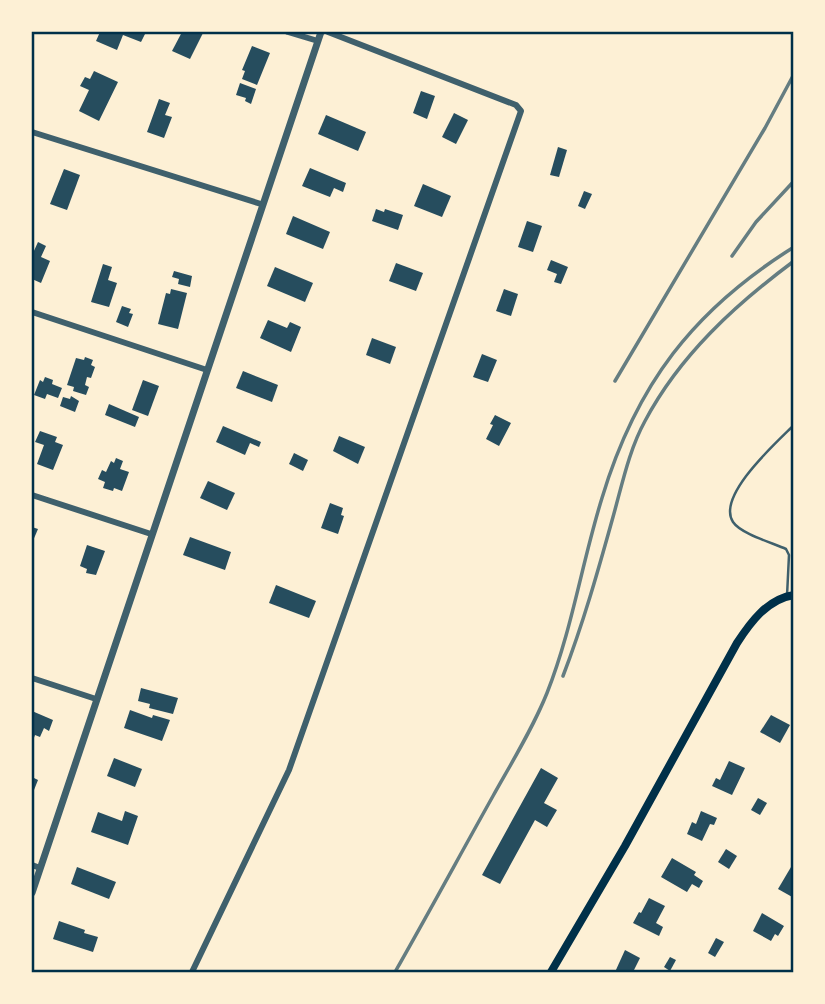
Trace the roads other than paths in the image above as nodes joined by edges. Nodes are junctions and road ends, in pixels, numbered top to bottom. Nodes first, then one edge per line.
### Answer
1 (288, 32) edge
2 (321, 32) edge
3 (328, 32) edge
4 (317, 41) junction
5 (32, 132) edge
6 (261, 204) junction
7 (32, 312) edge
8 (207, 370) junction
9 (793, 425) edge
10 (32, 495) edge
11 (152, 534) junction
12 (790, 595) edge
13 (32, 678) edge
14 (96, 699) junction
15 (36, 866) edge
16 (32, 893) edge
17 (192, 972) edge
18 (551, 972) edge

1 - 4 street
2 - 4 street
3 - 17 street
4 - 6 street
5 - 6 street
6 - 8 street
7 - 8 street
8 - 11 street
9 - 12 lane
10 - 11 street
11 - 14 street
12 - 18 main road
13 - 14 street
14 - 15 street
15 - 16 street

